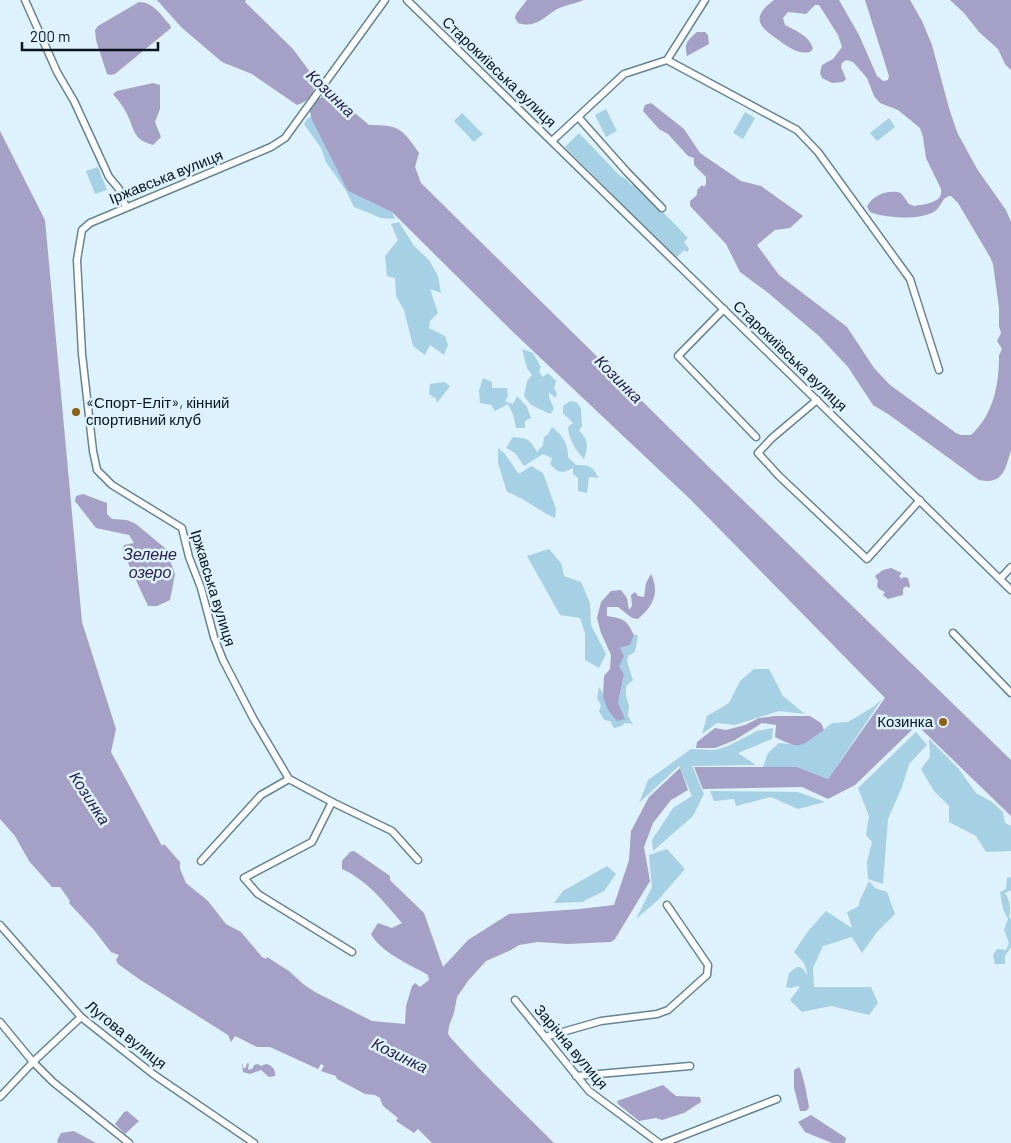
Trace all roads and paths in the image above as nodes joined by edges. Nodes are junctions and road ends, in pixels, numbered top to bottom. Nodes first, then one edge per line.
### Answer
1 (25, 0) edge
2 (384, 0) edge
3 (407, 0) edge
4 (705, 0) edge
5 (667, 60) junction
6 (579, 118) junction
7 (552, 141) junction
8 (126, 207) junction
9 (662, 208) dead end
10 (724, 309) junction
11 (939, 370) dead end
12 (817, 400) junction
13 (756, 437) dead end
14 (920, 500) junction
15 (1011, 567) edge
16 (1000, 579) junction
17 (1011, 590) edge
18 (953, 633) dead end
19 (1011, 693) edge
20 (289, 779) junction
21 (332, 802) junction
22 (418, 860) dead end
23 (200, 861) dead end
24 (667, 905) dead end
25 (0, 925) edge
26 (352, 952) dead end
27 (516, 1000) dead end
28 (81, 1017) junction
29 (0, 1022) edge
30 (545, 1037) junction
31 (33, 1062) junction
32 (690, 1066) dead end
33 (576, 1076) junction
34 (0, 1097) edge
35 (777, 1099) dead end
36 (129, 1143) edge
37 (254, 1143) edge
38 (659, 1143) edge
39 (664, 1143) edge

1 - 8 street
2 - 8 street, Іржавська вулиця
3 - 7 street, Старокиївська вулиця
4 - 5 street
5 - 6 street, Старокиївська вулиця
5 - 11 street
6 - 7 street, Старокиївська вулиця
6 - 9 street, Старокиївська вулиця
7 - 10 street, Старокиївська вулиця
8 - 20 street, Іржавська вулиця
10 - 12 street, Старокиївська вулиця
10 - 13 street
12 - 14 street, Старокиївська вулиця
12 - 14 street
14 - 16 street, Старокиївська вулиця
15 - 16 street
16 - 17 street, Старокиївська вулиця
18 - 19 street
20 - 21 street
20 - 23 street
21 - 22 street
21 - 26 street
24 - 30 street
25 - 28 street, Лугова вулиця
27 - 30 street, Зарічна вулиця
28 - 31 street
28 - 37 street, Лугова вулиця
29 - 31 street
30 - 33 street, Зарічна вулиця
31 - 34 street
31 - 36 street
32 - 33 street
33 - 38 street, Зарічна вулиця
35 - 39 street

